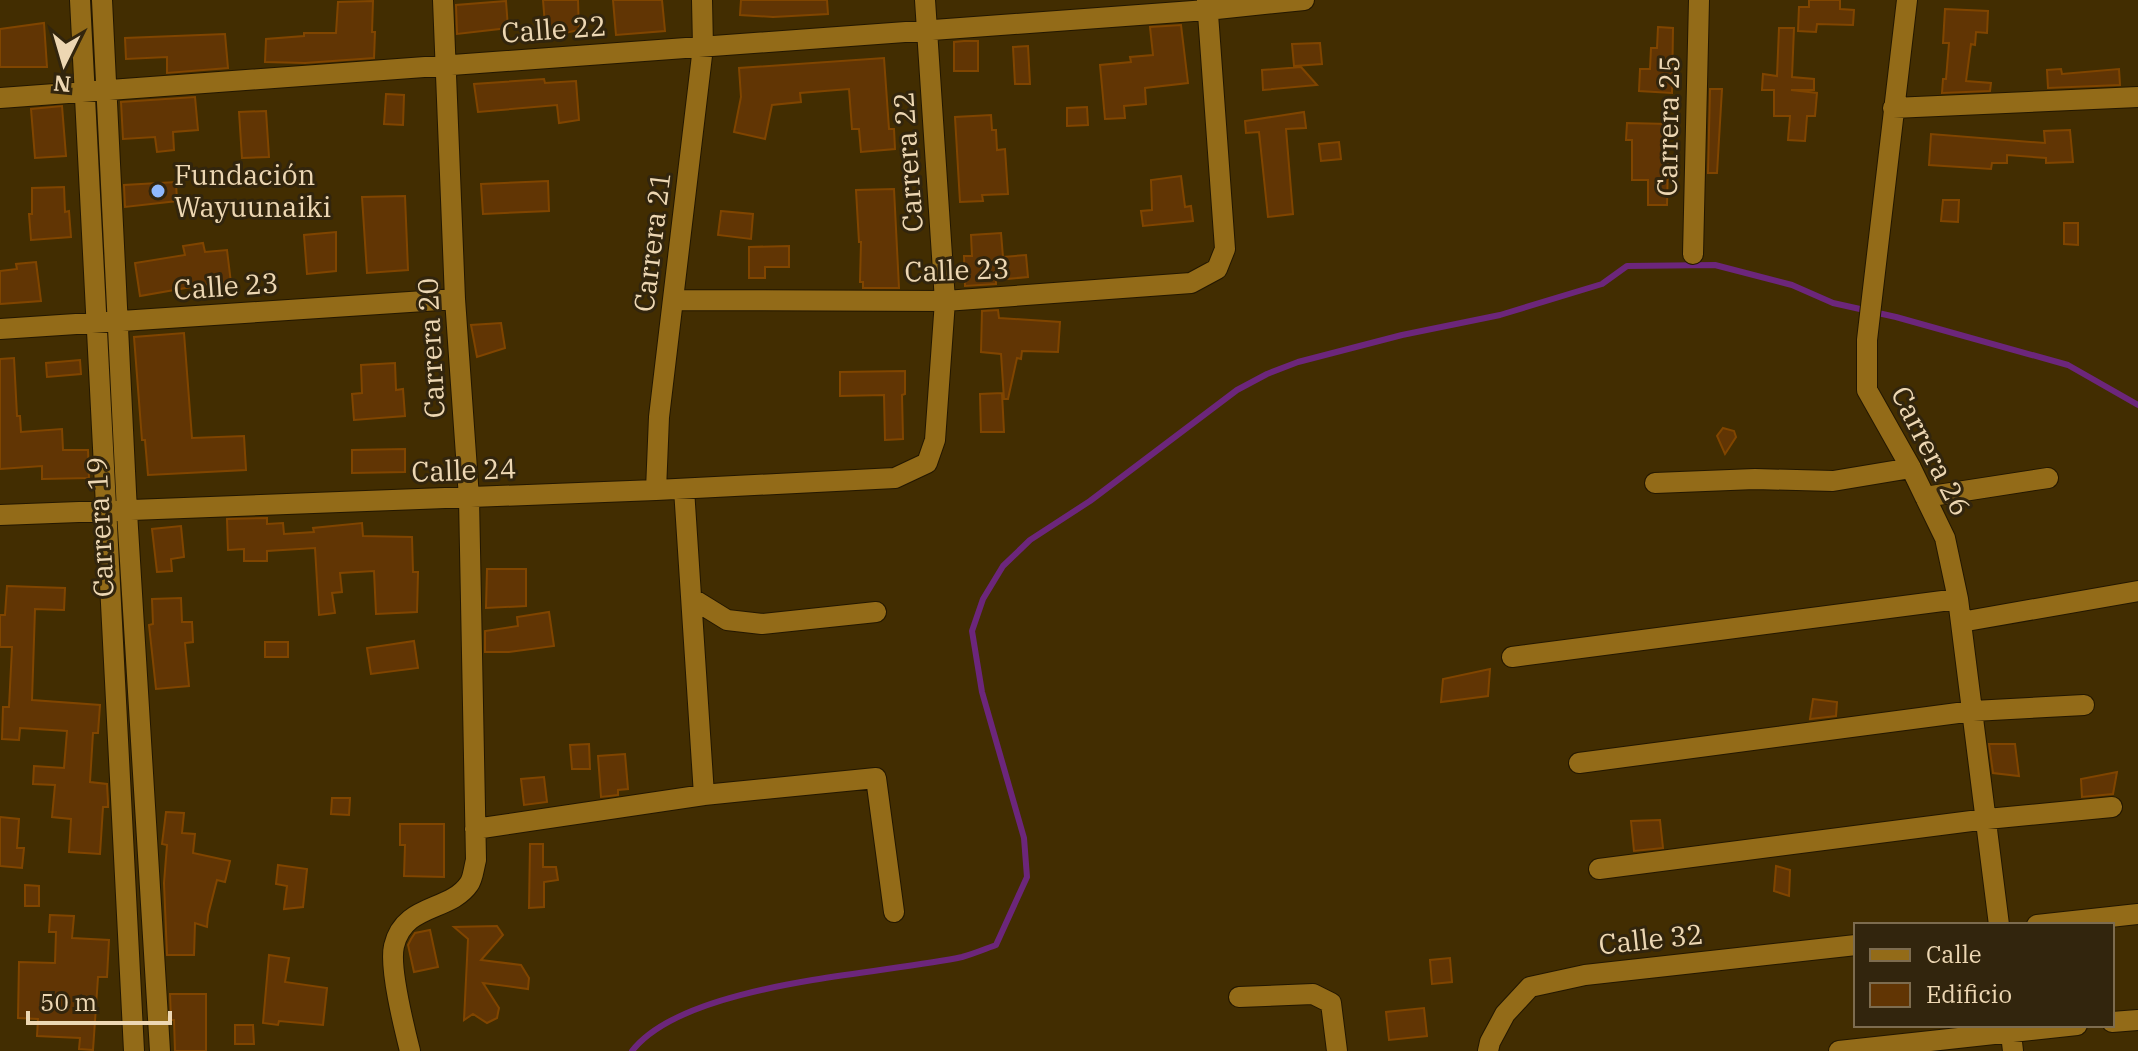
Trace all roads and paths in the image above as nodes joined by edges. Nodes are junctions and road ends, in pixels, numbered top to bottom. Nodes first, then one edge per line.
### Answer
1 (80, 0) edge
2 (102, 0) edge
3 (443, 0) edge
4 (702, 0) edge
5 (925, 0) edge
6 (1304, 0) edge
7 (1699, 0) edge
8 (1907, 0) edge
9 (1207, 5) edge
10 (928, 30) junction
11 (703, 47) junction
12 (447, 65) junction
13 (107, 90) junction
14 (84, 92) junction
15 (2138, 97) edge
16 (0, 98) edge
17 (1893, 108) junction
18 (1693, 254) dead end
19 (455, 299) junction
20 (673, 300) junction
21 (945, 301) junction
22 (118, 322) junction
23 (95, 323) junction
24 (0, 329) edge
25 (927, 463) joint
26 (1911, 468) junction
27 (2048, 478) dead end
28 (1655, 483) dead end
29 (684, 489) junction
30 (656, 490) junction
31 (1925, 497) junction
32 (469, 498) junction
33 (117, 512) junction
34 (0, 515) edge
35 (2138, 591) edge
36 (693, 599) junction
37 (1958, 599) junction
38 (876, 612) dead end
39 (1961, 622) junction
40 (1512, 657) dead end
41 (2084, 705) dead end
42 (1973, 711) junction
43 (1579, 763) dead end
44 (704, 795) junction
45 (2112, 807) dead end
46 (1987, 819) junction
47 (475, 829) junction
48 (1599, 869) dead end
49 (894, 912) dead end
50 (2138, 914) edge
51 (1999, 923) edge
52 (2055, 923) edge
53 (1854, 945) edge
54 (1239, 997) dead end
55 (2138, 1020) edge
56 (2114, 1022) edge
57 (2064, 1027) edge
58 (2011, 1035) edge
59 (134, 1051) edge
60 (160, 1051) edge
61 (410, 1051) edge
62 (1337, 1051) edge
63 (1488, 1051) edge
64 (1839, 1051) edge

1 - 14 street, Carrera 19
2 - 13 street, Carrera 19
3 - 12 street, Carrera 20
4 - 11 street, Carrera 21
5 - 10 street, Carrera 22
6 - 9 street, Calle 22
7 - 18 street, Carrera 25
8 - 17 street, Carrera 26
9 - 10 street, Calle 22
9 - 21 street, Calle 23
10 - 11 street, Calle 22
10 - 21 street, Carrera 22
11 - 12 street, Calle 22
11 - 20 street, Carrera 21
12 - 13 street, Calle 22
12 - 19 street, Carrera 20
13 - 14 street, Calle 22
13 - 22 street, Carrera 19
14 - 16 street, Calle 22
14 - 23 street, Carrera 19
15 - 17 street
17 - 26 street, Carrera 26
19 - 22 street, Calle 23
19 - 32 street, Carrera 20
20 - 21 street, Calle 23
20 - 30 street, Carrera 21
21 - 25 street, Carrera 22
22 - 23 street, Calle 23
22 - 33 street, Carrera 19
23 - 24 street, Calle 23
23 - 33 street, Carrera 19
25 - 29 street, Calle 24
26 - 28 street
26 - 31 street, Carrera 26
27 - 31 street
29 - 30 street, Calle 24
29 - 36 street
30 - 32 street, Calle 24
31 - 37 street, Carrera 26
32 - 33 street, Calle 24
32 - 47 street, Carrera 20
33 - 34 street, Calle 24
33 - 59 street, Carrera 19
33 - 60 street, Carrera 19
35 - 39 street
36 - 38 street
36 - 44 street
37 - 39 street, Carrera 26
37 - 40 street
39 - 42 street, Carrera 26
41 - 42 street
42 - 43 street
42 - 46 street, Carrera 26
44 - 47 street
44 - 49 street
45 - 46 street
46 - 48 street
46 - 51 street, Carrera 26
47 - 61 street, Carrera 20
50 - 52 street
53 - 63 street, Calle 32
54 - 62 street
55 - 56 street
57 - 58 street
58 - 64 street

